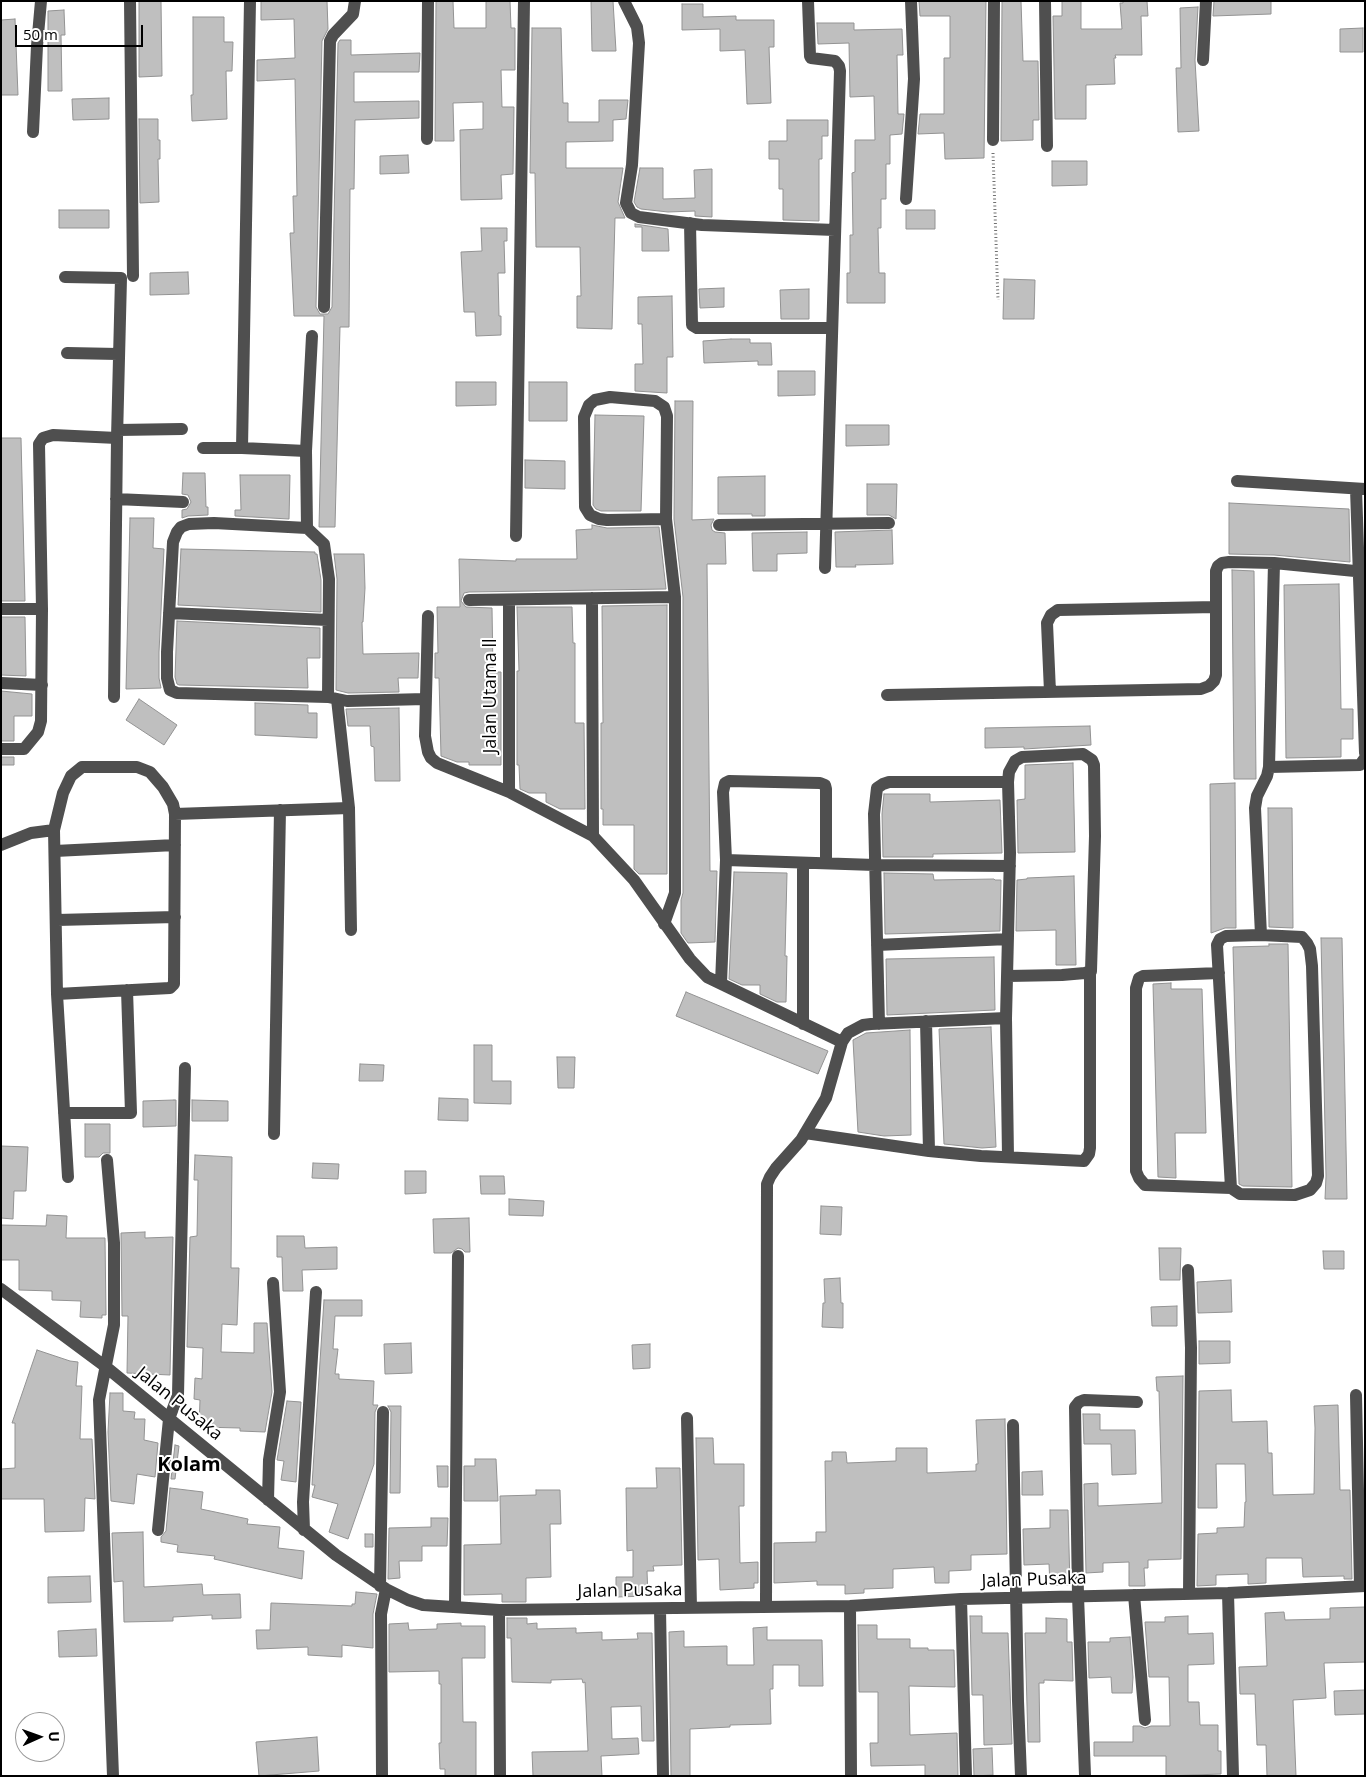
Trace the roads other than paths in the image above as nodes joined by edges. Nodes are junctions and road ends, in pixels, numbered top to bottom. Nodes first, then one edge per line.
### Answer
1 (41, 1) edge
2 (130, 1) edge
3 (250, 1) edge
4 (355, 1) edge
5 (428, 1) edge
6 (524, 1) edge
7 (624, 1) edge
8 (808, 1) edge
9 (911, 1) edge
10 (994, 1) edge
11 (1045, 1) edge
12 (1206, 1) edge
13 (1204, 60) dead end
14 (33, 132) dead end
15 (427, 139) dead end
16 (993, 140) road end
17 (1047, 146) dead end
18 (906, 199) dead end
19 (690, 224) junction
20 (835, 230) junction
21 (133, 276) dead end
22 (64, 277) dead end
23 (324, 307) dead end
24 (832, 328) junction
25 (312, 336) dead end
26 (67, 353) dead end
27 (118, 354) junction
28 (182, 429) dead end
29 (118, 434) junction
30 (202, 448) dead end
31 (242, 448) junction
32 (306, 451) junction
33 (1237, 481) dead end
34 (1361, 489) edge
35 (116, 499) junction
36 (183, 502) dead end
37 (666, 519) junction
38 (889, 523) dead end
39 (825, 524) junction
40 (719, 525) dead end
41 (307, 528) junction
42 (516, 536) dead end
43 (1274, 563) junction
44 (825, 568) dead end
45 (1362, 572) edge
46 (675, 597) junction
47 (592, 598) junction
48 (469, 600) dead end
49 (509, 600) junction
50 (1216, 607) junction
51 (1, 609) edge
52 (42, 609) junction
53 (169, 613) junction
54 (428, 616) dead end
55 (328, 620) junction
56 (1, 683) edge
57 (42, 685) junction
58 (1050, 692) junction
59 (887, 695) dead end
60 (114, 698) dead end
61 (333, 698) junction
62 (425, 699) junction
63 (1, 749) edge
64 (1365, 753) edge
65 (1365, 758) edge
66 (1269, 767) junction
67 (1008, 782) junction
68 (509, 792) junction
69 (349, 808) junction
70 (280, 810) junction
71 (175, 814) junction
72 (54, 830) junction
73 (593, 836) junction
74 (1, 845) edge
75 (175, 845) junction
76 (55, 850) junction
77 (726, 860) junction
78 (803, 863) junction
79 (826, 863) junction
80 (875, 865) junction
81 (1010, 866) junction
82 (175, 917) junction
83 (57, 920) junction
84 (664, 924) junction
85 (351, 930) dead end
86 (1261, 935) junction
87 (1008, 939) junction
88 (877, 945) junction
89 (1090, 972) junction
90 (1219, 973) junction
91 (1008, 976) junction
92 (721, 983) junction
93 (127, 990) junction
94 (58, 994) junction
95 (1006, 1018) junction
96 (926, 1022) junction
97 (803, 1024) junction
98 (879, 1024) junction
99 (842, 1042) junction
100 (185, 1068) dead end
101 (64, 1113) junction
102 (274, 1134) dead end
103 (805, 1134) junction
104 (929, 1151) junction
105 (1008, 1158) junction
106 (108, 1160) dead end
107 (68, 1177) dead end
108 (1231, 1188) junction
109 (458, 1256) dead end
110 (1188, 1270) dead end
111 (273, 1283) dead end
112 (1, 1289) edge
113 (316, 1292) dead end
114 (106, 1367) junction
115 (1356, 1395) dead end
116 (1137, 1402) dead end
117 (382, 1412) dead end
118 (687, 1418) dead end
119 (169, 1419) junction
120 (1013, 1425) dead end
121 (268, 1500) junction
122 (158, 1530) dead end
123 (304, 1530) junction
124 (1363, 1586) edge
125 (383, 1587) junction
126 (1190, 1593) junction
127 (1228, 1593) junction
128 (1134, 1594) junction
129 (1078, 1596) junction
130 (1017, 1598) junction
131 (961, 1600) junction
132 (766, 1606) junction
133 (850, 1606) junction
134 (455, 1607) junction
135 (691, 1608) junction
136 (660, 1609) junction
137 (499, 1610) junction
138 (1145, 1720) dead end
139 (1085, 1775) edge
140 (113, 1776) edge
141 (382, 1776) edge
142 (500, 1776) edge
143 (663, 1776) edge
144 (851, 1776) edge
145 (966, 1776) edge
146 (1021, 1776) edge
147 (1233, 1776) edge

1 - 14 street
2 - 21 street
3 - 31 street
4 - 23 street
5 - 15 street
6 - 42 street
7 - 19 street
8 - 20 street
9 - 18 street
10 - 16 street
11 - 17 street
12 - 13 street
19 - 20 street
19 - 24 street
20 - 24 street
22 - 27 street
24 - 39 street
25 - 32 street
26 - 27 street
27 - 29 street
28 - 29 street
29 - 35 street
29 - 52 street
30 - 31 street
31 - 32 street
32 - 41 street
33 - 34 street
34 - 45 street
35 - 36 street
35 - 60 street
37 - 37 street
37 - 46 street
38 - 39 street
39 - 40 street
39 - 44 street
41 - 53 street
41 - 55 street
43 - 45 street
43 - 50 street
43 - 66 street
45 - 64 street
46 - 47 street
46 - 84 street
47 - 49 street
47 - 73 street
48 - 49 street
49 - 68 street, Jalan Utama ll
50 - 58 street
50 - 58 street
51 - 52 street
52 - 57 street
53 - 55 street
53 - 61 street
54 - 62 street
55 - 61 street
56 - 57 street
57 - 63 street
58 - 59 street
61 - 62 street
61 - 69 street
62 - 68 street
65 - 66 street
66 - 86 street
67 - 80 street
67 - 81 street
67 - 89 street
68 - 73 street
69 - 70 street
69 - 85 street
70 - 71 street
70 - 102 street
71 - 72 street
71 - 75 street
72 - 74 street
72 - 76 street
73 - 84 street
75 - 76 street
75 - 82 street
76 - 83 street
77 - 78 street
77 - 79 street
77 - 92 street
78 - 79 street
78 - 97 street
79 - 80 street
80 - 81 street
80 - 88 street
81 - 87 street
82 - 83 street
82 - 93 street
83 - 94 street
84 - 92 street
86 - 90 street
86 - 108 street
87 - 88 street
87 - 91 street
88 - 98 street
89 - 91 street
89 - 105 street
90 - 108 street
90 - 108 street
91 - 95 street
92 - 97 street
93 - 94 street
93 - 101 street
94 - 101 street
95 - 96 street
95 - 105 street
96 - 98 street
96 - 104 street
97 - 99 street
98 - 99 street
99 - 103 street
100 - 119 street
101 - 107 street
103 - 104 street
103 - 132 street
104 - 105 street
106 - 114 street
109 - 134 street
110 - 126 street
111 - 121 street
112 - 114 street, Jalan Pusaka
113 - 123 street
114 - 119 street, Jalan Pusaka
114 - 140 street
115 - 124 street
116 - 129 street
117 - 125 street
118 - 135 street
119 - 121 street, Jalan Pusaka
119 - 122 street
120 - 130 street
121 - 123 street, Jalan Pusaka
123 - 125 street, Jalan Pusaka
124 - 127 street, Jalan Pusaka
125 - 134 street, Jalan Pusaka
125 - 141 street
126 - 127 street, Jalan Pusaka
126 - 128 street, Jalan Pusaka
127 - 147 street
128 - 129 street, Jalan Pusaka
128 - 138 street
129 - 130 street, Jalan Pusaka
129 - 139 street
130 - 131 street, Jalan Pusaka
130 - 146 street
131 - 133 street, Jalan Pusaka
131 - 145 street
132 - 133 street, Jalan Pusaka
132 - 135 street, Jalan Pusaka
133 - 144 street
134 - 137 street, Jalan Pusaka
135 - 136 street, Jalan Pusaka
136 - 137 street, Jalan Pusaka
136 - 143 street
137 - 142 street

